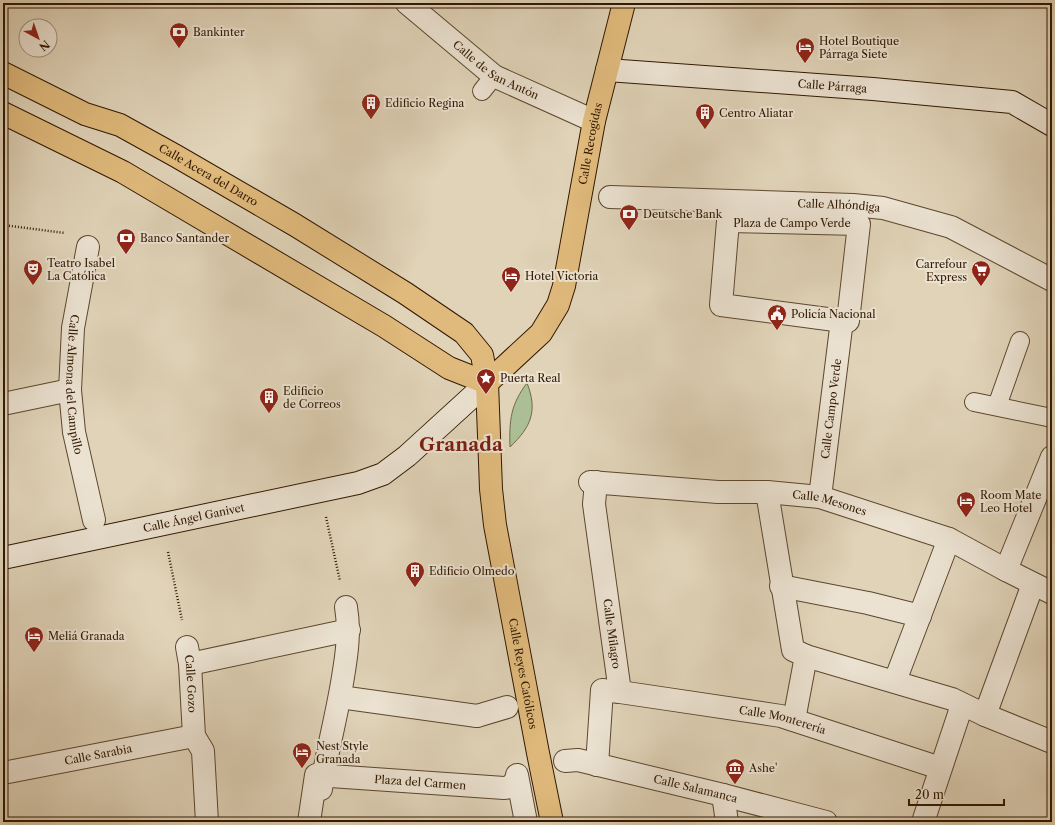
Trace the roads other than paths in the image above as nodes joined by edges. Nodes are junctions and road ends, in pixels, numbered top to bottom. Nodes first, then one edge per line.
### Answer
1 (408, 3) edge
2 (624, 3) edge
3 (607, 70) junction
4 (3, 73) edge
5 (3, 113) edge
6 (594, 121) junction
7 (1052, 125) edge
8 (610, 197) dead end
9 (88, 247) dead end
10 (1052, 280) edge
11 (842, 320) junction
12 (1020, 340) dead end
13 (487, 383) junction
14 (70, 390) junction
15 (974, 402) dead end
16 (3, 404) edge
17 (997, 406) junction
18 (1052, 418) edge
19 (1052, 457) edge
20 (593, 482) joint
21 (767, 492) junction
22 (820, 497) junction
23 (94, 520) dead end
24 (949, 539) junction
25 (3, 558) edge
26 (1006, 570) junction
27 (1033, 584) junction
28 (782, 586) junction
29 (1052, 593) edge
30 (346, 607) road end
31 (920, 616) junction
32 (349, 630) junction
33 (806, 656) junction
34 (895, 681) junction
35 (620, 692) junction
36 (340, 697) junction
37 (962, 705) junction
38 (507, 707) dead end
39 (985, 715) junction
40 (794, 720) junction
41 (194, 736) junction
42 (1052, 742) edge
43 (565, 761) dead end
44 (597, 765) junction
45 (940, 768) junction
46 (3, 773) edge
47 (323, 775) junction
48 (723, 795) junction
49 (206, 822) edge
50 (309, 822) edge
51 (317, 822) edge
52 (526, 822) edge
53 (552, 822) edge
54 (727, 822) edge
55 (826, 822) edge
56 (923, 822) edge

1 - 6 street, Calle de San Antón
2 - 3 main road, Calle Recogidas
3 - 6 main road, Calle Recogidas
3 - 7 street, Calle Párraga
4 - 13 main road, Calle Acera del Darro
5 - 13 main road
6 - 13 main road, Calle Recogidas
8 - 10 street, Calle Alhóndiga
9 - 14 street, Calle Almona del Campillo
11 - 11 street, Plaza de Campo Verde
11 - 22 street, Calle Campo Verde
12 - 17 lane
13 - 25 street, Calle Ángel Ganivet
13 - 53 main road, Calle Reyes Católicos
14 - 16 street
14 - 23 street, Calle Almona del Campillo
15 - 17 lane
17 - 18 lane
19 - 26 street
20 - 21 street, Calle Mesones
20 - 35 street, Calle Milagro
21 - 22 street, Calle Mesones
21 - 28 street
22 - 24 street, Calle Mesones
24 - 26 street, Calle Mesones
24 - 31 street
26 - 27 street, Calle Mesones
27 - 29 street, Calle Mesones
27 - 39 street
28 - 31 street
28 - 33 street
30 - 32 street
31 - 34 street
32 - 36 street
32 - 41 street, Calle Gozo
33 - 34 street
33 - 40 street
34 - 37 street
35 - 40 street, Calle Monterería
35 - 44 street
36 - 38 street
36 - 47 street
37 - 39 street
37 - 45 street
39 - 42 street
40 - 45 street, Calle Monterería
41 - 46 street, Calle Sarabia
41 - 49 street, Calle Gozo
43 - 44 street, Calle Salamanca
44 - 48 street, Calle Salamanca
45 - 56 street
47 - 50 street
47 - 51 street
47 - 52 street, Plaza del Carmen
48 - 54 street
48 - 55 street, Calle Salamanca

